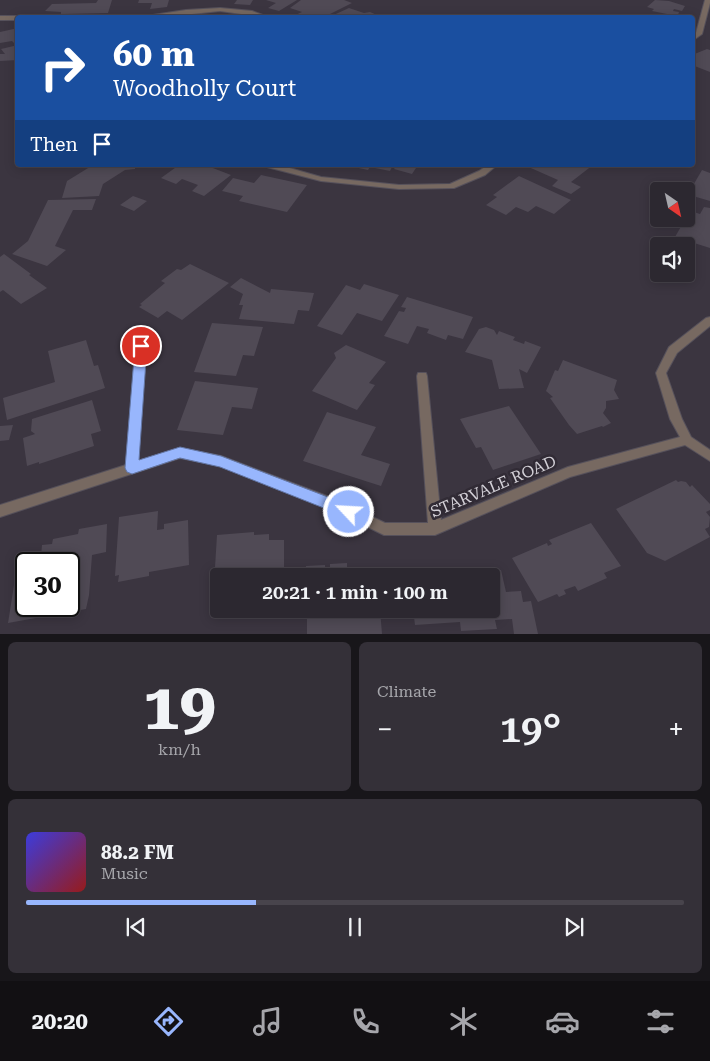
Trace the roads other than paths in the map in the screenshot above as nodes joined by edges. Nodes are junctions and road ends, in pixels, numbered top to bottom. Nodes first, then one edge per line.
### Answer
1 (708, 0) edge
2 (164, 15) edge
3 (261, 15) edge
4 (0, 18) edge
5 (15, 18) edge
6 (695, 37) edge
7 (277, 167) edge
8 (490, 167) edge
9 (710, 321) edge
10 (141, 346) dead end
11 (422, 376) dead end
12 (687, 440) junction
13 (710, 456) edge
14 (132, 468) junction
15 (0, 511) edge
16 (435, 529) junction

1 - 6 street
2 - 3 street
4 - 5 street
7 - 8 street
9 - 12 street
10 - 14 street
11 - 16 street
12 - 13 street
12 - 16 street, STARVALE ROAD
14 - 15 street, STARVALE ROAD
14 - 16 street, STARVALE ROAD

